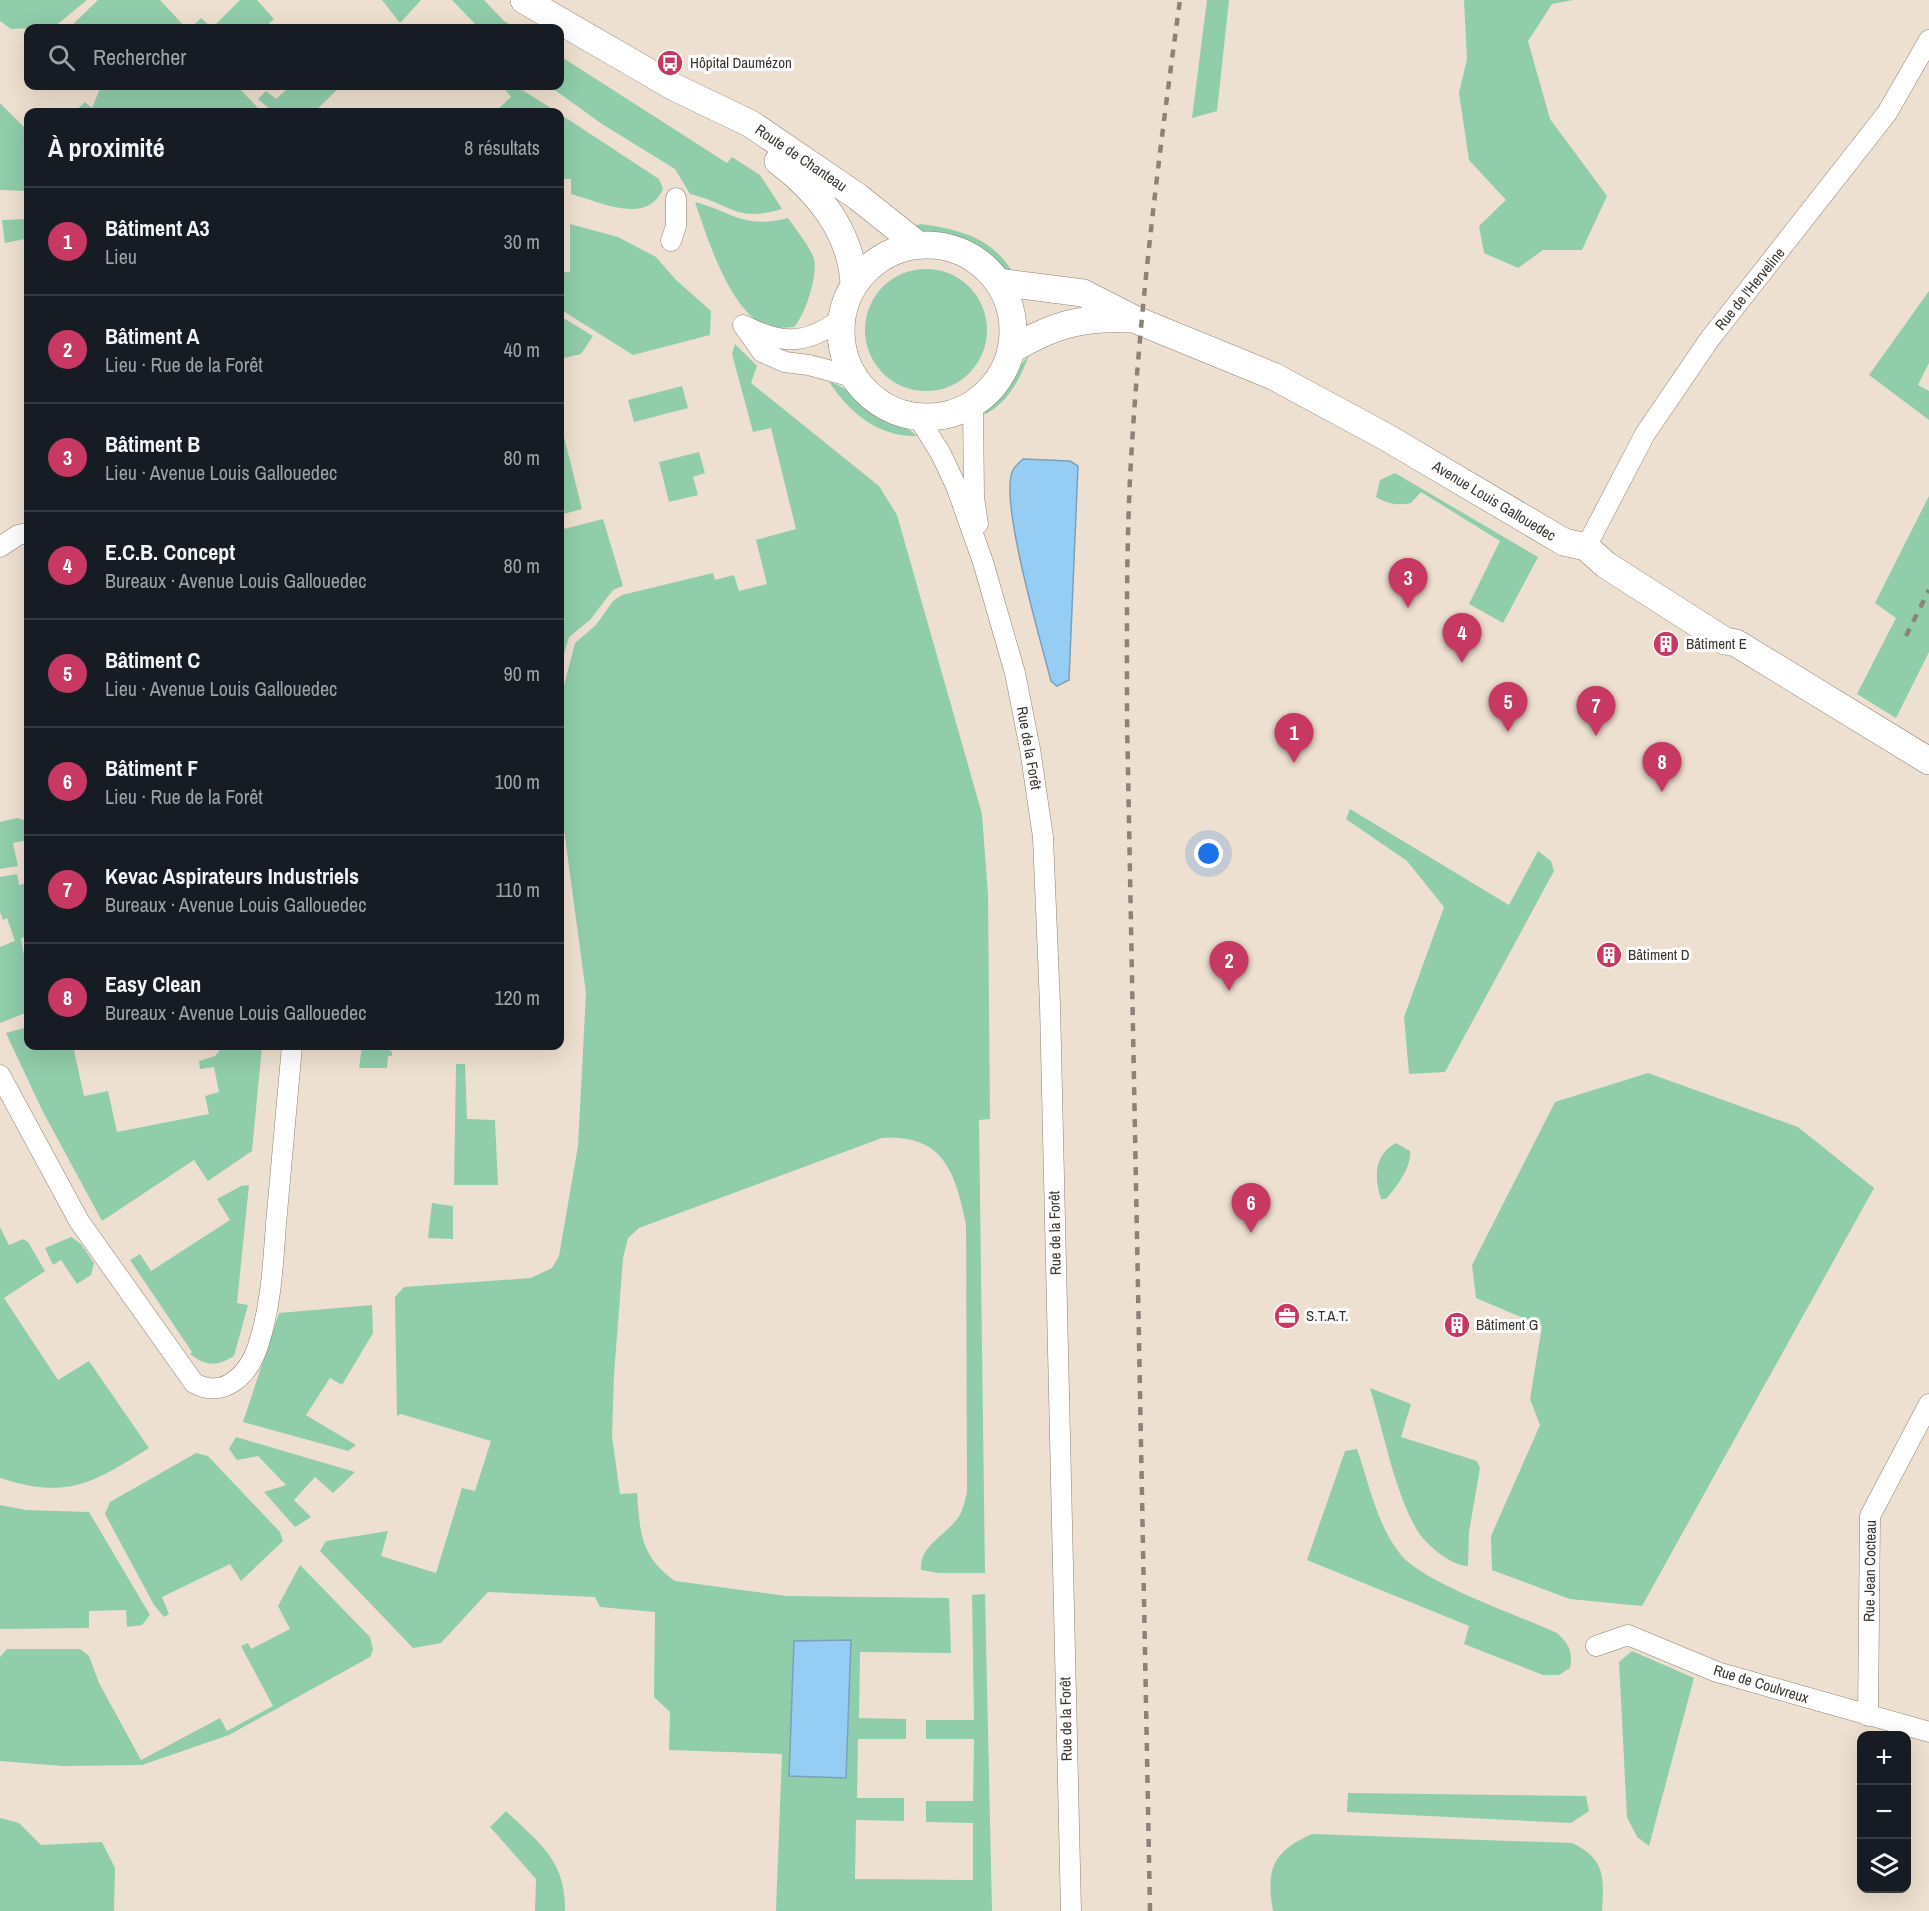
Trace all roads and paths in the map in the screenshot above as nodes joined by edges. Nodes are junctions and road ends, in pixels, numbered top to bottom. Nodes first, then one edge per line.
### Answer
1 (524, 0) edge
2 (1929, 40) edge
3 (674, 87) junction
4 (676, 198) dead end
5 (671, 240) dead end
6 (918, 245) junction
7 (998, 282) junction
8 (854, 285) junction
9 (842, 318) junction
10 (1136, 320) junction
11 (1011, 350) junction
12 (854, 377) junction
13 (973, 404) junction
14 (918, 417) junction
15 (24, 534) edge
16 (0, 547) edge
17 (1586, 547) junction
18 (983, 562) junction
19 (1929, 761) edge
20 (292, 1050) edge
21 (0, 1075) edge
22 (1929, 1404) edge
23 (1596, 1646) dead end
24 (1868, 1716) junction
25 (1929, 1732) edge
26 (1071, 1911) edge

1 - 3 main road, Route de Chanteau
2 - 17 street, Rue de l'Herveline
3 - 6 main road, Route de Chanteau
3 - 8 main road, Route de Chanteau
4 - 5 street
6 - 7 main road
6 - 8 main road
7 - 10 main road, Avenue Louis Gallouedec
7 - 11 main road
8 - 9 main road
9 - 12 main road
9 - 12 street
10 - 11 main road, Avenue Louis Gallouedec
10 - 17 main road, Avenue Louis Gallouedec
11 - 13 main road
12 - 14 main road
13 - 14 main road
13 - 18 street, Rue de la Forêt
14 - 18 street, Rue de la Forêt
15 - 16 street
17 - 19 main road, Avenue Louis Gallouedec
18 - 26 street, Rue de la Forêt
20 - 21 street
22 - 24 street, Rue Jean Cocteau
23 - 24 street, Rue de Coulvreux
24 - 25 street, Rue de Coulvreux

